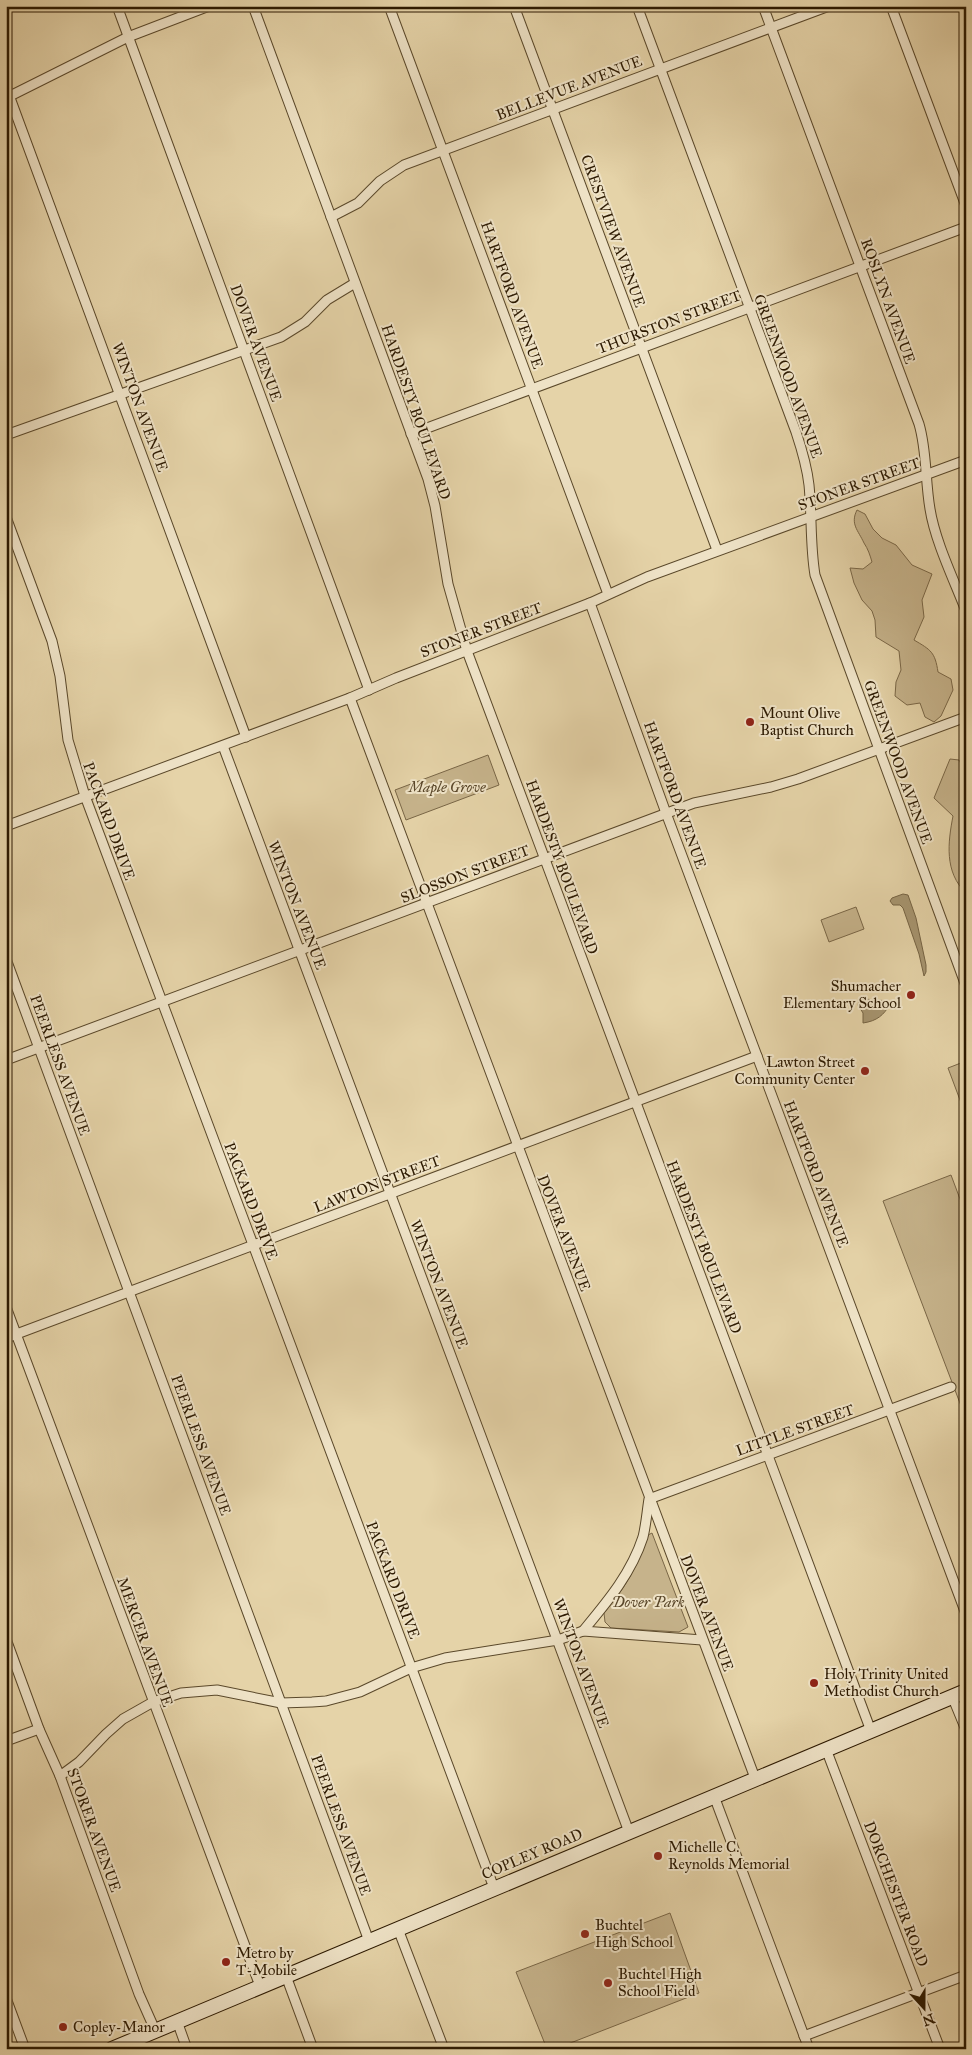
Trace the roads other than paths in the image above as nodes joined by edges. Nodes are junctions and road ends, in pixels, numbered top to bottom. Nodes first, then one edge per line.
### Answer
1 (117, 6) edge
2 (209, 6) edge
3 (253, 6) edge
4 (390, 6) edge
5 (514, 6) edge
6 (637, 6) edge
7 (763, 6) edge
8 (829, 6) edge
9 (891, 6) edge
10 (771, 28) junction
11 (128, 37) junction
12 (660, 69) junction
13 (7, 94) edge
14 (553, 109) junction
15 (443, 150) junction
16 (966, 206) edge
17 (331, 217) junction
18 (966, 227) edge
19 (860, 266) junction
20 (355, 284) junction
21 (749, 307) junction
22 (641, 347) junction
23 (244, 350) junction
24 (531, 389) junction
25 (120, 394) junction
26 (411, 434) junction
27 (6, 435) edge
28 (966, 460) edge
29 (926, 474) junction
30 (6, 517) edge
31 (810, 518) junction
32 (716, 550) junction
33 (608, 594) junction
34 (590, 603) junction
35 (966, 611) edge
36 (467, 651) junction
37 (368, 690) junction
38 (350, 698) junction
39 (966, 717) edge
40 (246, 737) junction
41 (223, 746) junction
42 (879, 749) junction
43 (85, 796) junction
44 (666, 813) junction
45 (6, 826) edge
46 (544, 859) junction
47 (426, 903) junction
48 (300, 951) junction
49 (6, 959) edge
50 (965, 981) edge
51 (162, 1002) junction
52 (39, 1047) junction
53 (757, 1056) junction
54 (6, 1060) edge
55 (635, 1102) junction
56 (517, 1146) junction
57 (390, 1194) junction
58 (253, 1245) junction
59 (130, 1292) junction
60 (6, 1307) edge
61 (17, 1335) junction
62 (6, 1338) edge
63 (951, 1387) dead end
64 (890, 1410) junction
65 (767, 1454) junction
66 (649, 1499) junction
67 (966, 1614) edge
68 (583, 1631) junction
69 (6, 1639) edge
70 (558, 1640) junction
71 (702, 1640) junction
72 (411, 1668) junction
73 (966, 1691) edge
74 (952, 1696) junction
75 (153, 1702) junction
76 (280, 1703) junction
77 (39, 1729) junction
78 (966, 1730) edge
79 (871, 1731) junction
80 (6, 1741) edge
81 (826, 1749) junction
82 (60, 1776) junction
83 (754, 1778) junction
84 (714, 1796) junction
85 (629, 1832) junction
86 (494, 1888) junction
87 (398, 1930) junction
88 (369, 1941) junction
89 (966, 1975) edge
90 (286, 1976) junction
91 (260, 1986) junction
92 (919, 1992) junction
93 (6, 1998) edge
94 (177, 2021) junction
95 (155, 2030) junction
96 (804, 2036) junction
97 (25, 2049) edge
98 (112, 2049) edge
99 (187, 2049) edge
100 (313, 2049) edge
101 (444, 2049) edge
102 (809, 2049) edge
103 (940, 2049) edge

1 - 11 street, DOVER AVENUE
2 - 11 street
3 - 17 street, HARDESTY BOULEVARD
4 - 15 street, HARTFORD AVENUE
5 - 14 street, CRESTVIEW AVENUE
6 - 12 street, GREENWOOD AVENUE
7 - 10 street, ROSLYN AVENUE
8 - 10 street, BELLEVUE AVENUE
9 - 16 street
10 - 12 street, BELLEVUE AVENUE
10 - 19 street, ROSLYN AVENUE
11 - 13 street
11 - 23 street, DOVER AVENUE
12 - 14 street, BELLEVUE AVENUE
12 - 21 street, GREENWOOD AVENUE
13 - 25 street, WINTON AVENUE
14 - 15 street, BELLEVUE AVENUE
14 - 22 street, CRESTVIEW AVENUE
15 - 17 street, BELLEVUE AVENUE
15 - 24 street, HARTFORD AVENUE
17 - 20 street, HARDESTY BOULEVARD
18 - 19 street, THURSTON STREET
19 - 21 street, THURSTON STREET
19 - 29 street, ROSLYN AVENUE
20 - 23 street
20 - 26 street, HARDESTY BOULEVARD
21 - 22 street, THURSTON STREET
21 - 31 street, GREENWOOD AVENUE
22 - 24 street, THURSTON STREET
22 - 32 street, CRESTVIEW AVENUE
23 - 25 street
23 - 37 street, DOVER AVENUE
24 - 26 street, THURSTON STREET
24 - 33 street, HARTFORD AVENUE
25 - 27 street
25 - 40 street, WINTON AVENUE
26 - 36 street, HARDESTY BOULEVARD
28 - 29 street, STONER STREET
29 - 31 street, STONER STREET
29 - 35 street, ROSLYN AVENUE
30 - 43 street, PACKARD DRIVE
31 - 32 street, STONER STREET
31 - 42 street, GREENWOOD AVENUE
32 - 33 street, STONER STREET
33 - 34 street, STONER STREET
34 - 36 street, STONER STREET
34 - 44 street, HARTFORD AVENUE
36 - 37 street, STONER STREET
36 - 46 street, HARDESTY BOULEVARD
37 - 38 street, STONER STREET
38 - 40 street, STONER STREET
38 - 47 street, DOVER AVENUE
39 - 42 street, SLOSSON STREET
40 - 41 street, STONER STREET
41 - 43 street, STONER STREET
41 - 48 street, WINTON AVENUE
42 - 44 street, SLOSSON STREET
42 - 50 street, GREENWOOD AVENUE
43 - 45 street, STONER STREET
43 - 51 street, PACKARD DRIVE
44 - 46 street, SLOSSON STREET
44 - 53 street, HARTFORD AVENUE
46 - 47 street, SLOSSON STREET
46 - 55 street, HARDESTY BOULEVARD
47 - 48 street, SLOSSON STREET
47 - 56 street, DOVER AVENUE
48 - 51 street, SLOSSON STREET
48 - 57 street, WINTON AVENUE
49 - 52 street, PEERLESS AVENUE
51 - 52 street, SLOSSON STREET
51 - 58 street, PACKARD DRIVE
52 - 54 street, SLOSSON STREET
52 - 59 street, PEERLESS AVENUE
53 - 55 street, LAWTON STREET
53 - 64 street, HARTFORD AVENUE
55 - 56 street, LAWTON STREET
55 - 65 street, HARDESTY BOULEVARD
56 - 57 street, LAWTON STREET
56 - 66 street, DOVER AVENUE
57 - 58 street, LAWTON STREET
57 - 70 street, WINTON AVENUE
58 - 59 street, LAWTON STREET
58 - 72 street, PACKARD DRIVE
59 - 61 street, LAWTON STREET
59 - 76 street, PEERLESS AVENUE
60 - 61 street, MERCER AVENUE
61 - 62 street, LAWTON STREET
61 - 75 street, MERCER AVENUE
63 - 64 street, LITTLE STREET
64 - 65 street, LITTLE STREET
64 - 67 street, HARTFORD AVENUE
65 - 66 street, LITTLE STREET
65 - 79 street, HARDESTY BOULEVARD
66 - 68 street
66 - 71 street, DOVER AVENUE
68 - 70 street
68 - 71 street
69 - 77 street, STORER AVENUE
70 - 72 street
70 - 85 street, WINTON AVENUE
71 - 83 street, DOVER AVENUE
72 - 76 street
72 - 86 street, PACKARD DRIVE
73 - 74 main road, COPLEY ROAD
74 - 78 street
74 - 79 main road, COPLEY ROAD
75 - 76 street
75 - 82 street
75 - 91 street, MERCER AVENUE
76 - 88 street, PEERLESS AVENUE
77 - 80 street
77 - 82 street, STORER AVENUE
79 - 81 main road, COPLEY ROAD
81 - 83 main road, COPLEY ROAD
81 - 92 street, DORCHESTER ROAD
82 - 95 street, STORER AVENUE
83 - 84 main road, COPLEY ROAD
84 - 85 main road, COPLEY ROAD
84 - 96 street
85 - 86 main road, COPLEY ROAD
86 - 87 main road, COPLEY ROAD
87 - 88 main road, COPLEY ROAD
87 - 101 street
88 - 90 main road, COPLEY ROAD
89 - 92 street
90 - 91 main road, COPLEY ROAD
90 - 100 street
91 - 94 main road, COPLEY ROAD
92 - 96 street
92 - 103 street, DORCHESTER ROAD
93 - 97 street
94 - 95 main road, COPLEY ROAD
94 - 99 street
95 - 98 main road, COPLEY ROAD
96 - 102 street

